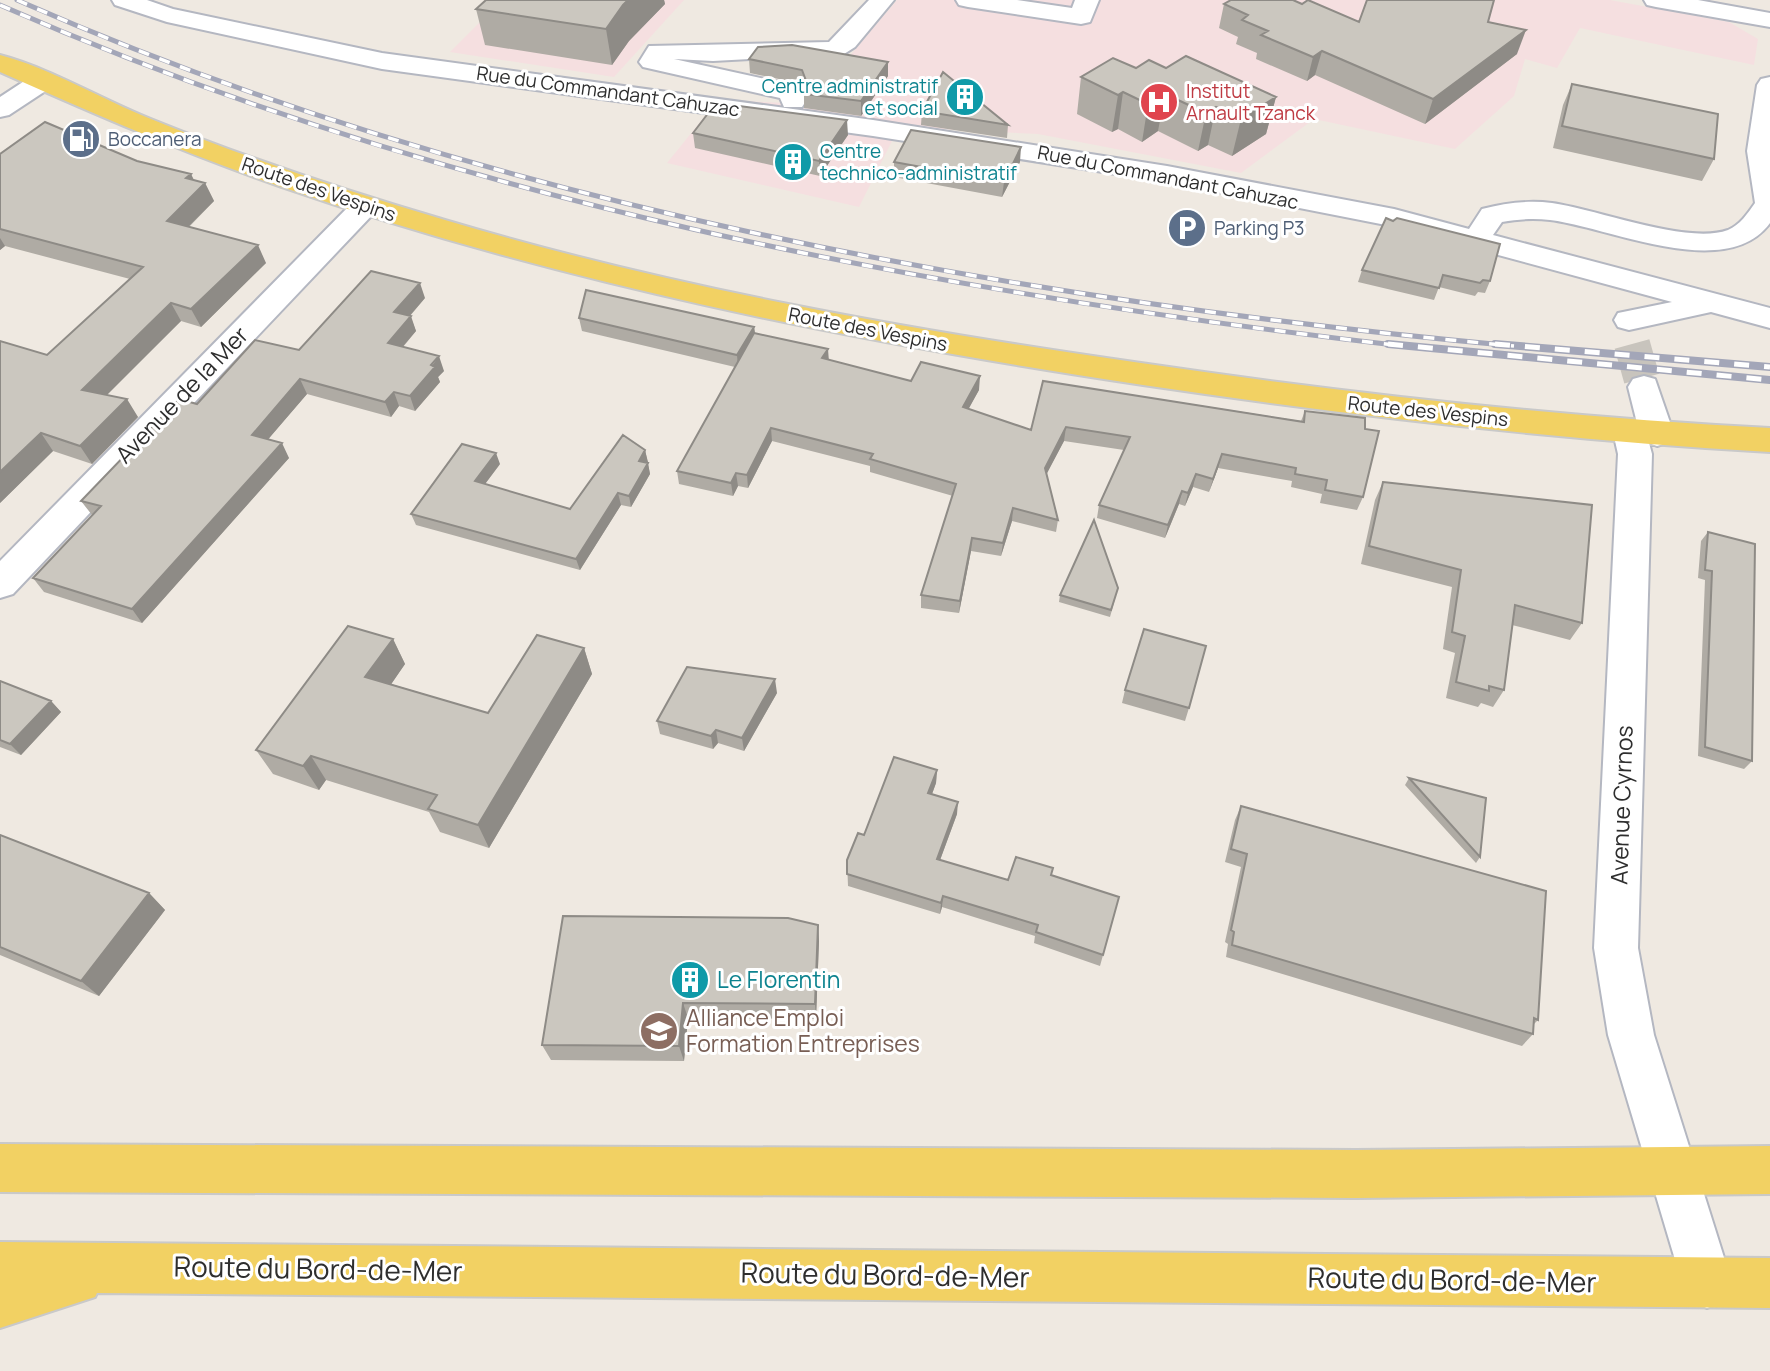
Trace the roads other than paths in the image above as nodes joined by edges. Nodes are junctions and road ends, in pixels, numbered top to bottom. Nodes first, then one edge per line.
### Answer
1 (124, 0) edge
2 (882, 0) edge
3 (968, 0) edge
4 (1087, 0) edge
5 (1656, 0) edge
6 (1770, 20) edge
7 (0, 63) edge
8 (41, 82) junction
9 (1770, 85) edge
10 (0, 109) edge
11 (793, 117) junction
12 (365, 206) junction
13 (1769, 207) edge
14 (1735, 237) junction
15 (1477, 238) junction
16 (1770, 245) edge
17 (1638, 284) junction
18 (1709, 304) junction
19 (1770, 318) edge
20 (1644, 387) tunnel mouth
21 (1644, 433) junction
22 (1770, 440) edge
23 (0, 584) edge
24 (0, 1168) edge
25 (1770, 1170) edge
26 (1673, 1171) junction
27 (0, 1267) edge
28 (116, 1267) junction
29 (1707, 1283) junction
30 (1770, 1283) edge
31 (0, 1302) edge

1 - 11 street, Rue du Commandant Cahuzac
2 - 11 street
3 - 4 street
5 - 6 street
7 - 8 main road, Route des Vespins
8 - 10 street
8 - 12 main road, Route des Vespins
9 - 13 street
11 - 15 street, Rue du Commandant Cahuzac
12 - 21 main road, Route des Vespins
12 - 23 street, Avenue de la Mer
13 - 14 street
14 - 15 street
14 - 16 street
15 - 17 street, Rue du Commandant Cahuzac
17 - 18 street, Rue du Commandant Cahuzac
17 - 18 street
18 - 19 street, Rue du Commandant Cahuzac
20 - 21 street, Avenue Cyrnos
21 - 22 main road, Route des Vespins
21 - 26 street, Avenue Cyrnos
24 - 26 main road
25 - 26 main road
26 - 29 street, Avenue Cyrnos
27 - 28 main road, Route du Bord-de-Mer
28 - 29 main road, Route du Bord-de-Mer
28 - 31 main road
29 - 30 main road, Route du Bord-de-Mer

